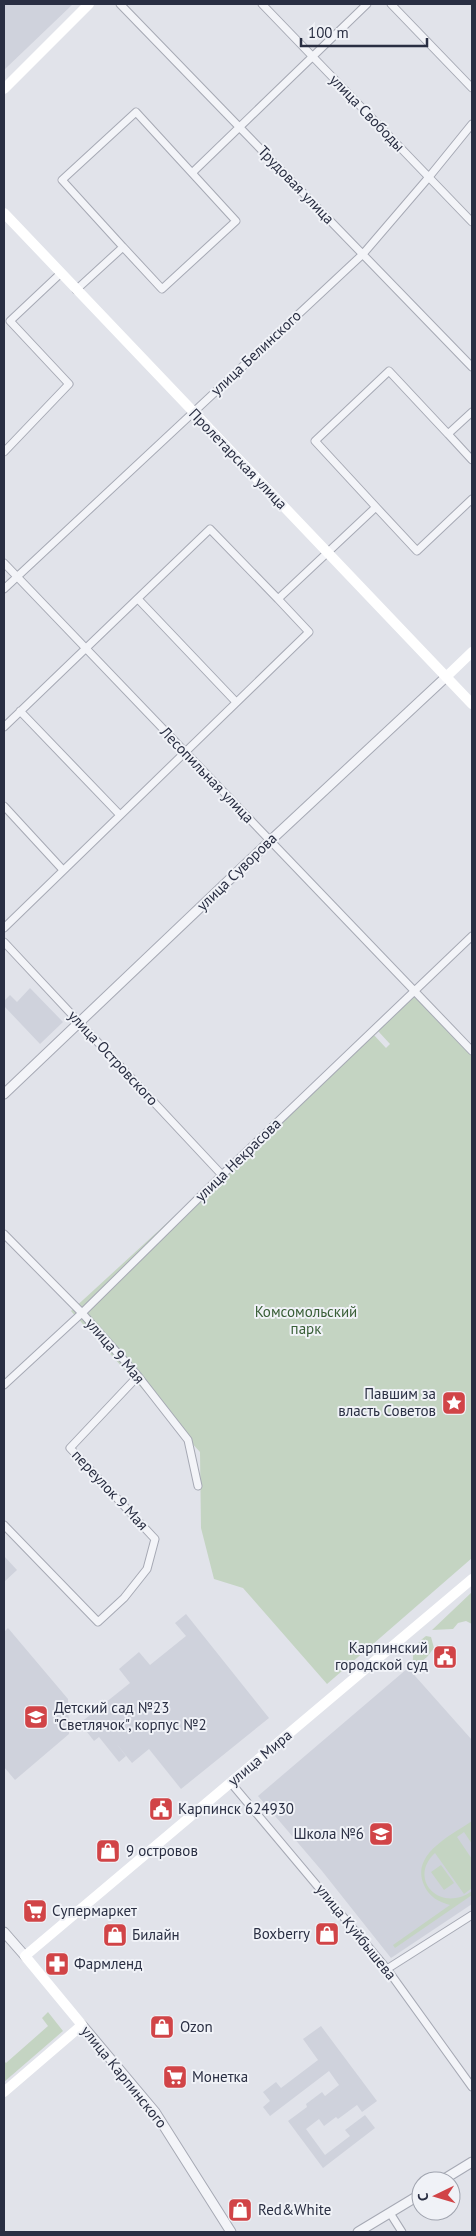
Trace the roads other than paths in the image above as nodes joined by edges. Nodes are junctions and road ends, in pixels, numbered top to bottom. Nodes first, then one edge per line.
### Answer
1 (89, 4) edge
2 (120, 4) edge
3 (262, 4) edge
4 (367, 4) edge
5 (391, 4) edge
6 (313, 56) junction
7 (472, 88) edge
8 (4, 89) edge
9 (472, 124) edge
10 (241, 128) junction
11 (192, 173) junction
12 (430, 177) junction
13 (5, 216) edge
14 (472, 222) edge
15 (123, 246) junction
16 (363, 254) junction
17 (61, 273) junction
18 (76, 290) junction
19 (4, 315) edge
20 (10, 321) junction
21 (472, 367) edge
22 (193, 412) junction
23 (472, 412) edge
24 (448, 434) junction
25 (4, 452) edge
26 (472, 460) edge
27 (472, 499) edge
28 (376, 507) junction
29 (327, 552) junction
30 (4, 564) edge
31 (17, 577) junction
32 (4, 589) edge
33 (138, 599) junction
34 (278, 599) junction
35 (86, 649) junction
36 (472, 652) edge
37 (446, 677) junction
38 (236, 702) junction
39 (472, 704) edge
40 (20, 711) junction
41 (4, 726) edge
42 (185, 752) junction
43 (4, 806) edge
44 (120, 815) junction
45 (270, 840) junction
46 (63, 870) junction
47 (4, 928) edge
48 (472, 936) edge
49 (4, 942) edge
50 (414, 991) junction
51 (80, 1023) junction
52 (472, 1051) edge
53 (4, 1094) edge
54 (222, 1175) junction
55 (4, 1234) edge
56 (82, 1312) junction
57 (138, 1376) junction
58 (4, 1385) edge
59 (198, 1486) dead end
60 (4, 1525) edge
61 (472, 1579) edge
62 (231, 1783) junction
63 (472, 1915) edge
64 (4, 1932) edge
65 (25, 1956) junction
66 (387, 1969) junction
67 (82, 2025) junction
68 (472, 2087) edge
69 (4, 2092) edge
70 (472, 2162) edge
71 (457, 2171) edge
72 (411, 2200) edge
73 (390, 2213) junction
74 (231, 2232) edge
75 (358, 2232) edge
76 (402, 2232) edge

1 - 8 main road
2 - 10 street, Трудовая улица
3 - 6 street, улица Свободы
4 - 6 street
5 - 7 street
6 - 10 street
6 - 12 street, улица Свободы
9 - 12 street, улица Белинского
10 - 11 street
10 - 16 street, Трудовая улица
11 - 15 street
11 - 15 street
12 - 14 street, улица Свободы
12 - 16 street, улица Белинского
13 - 17 main road, Пролетарская улица
15 - 18 street
16 - 21 street, Трудовая улица
16 - 22 street, улица Белинского
17 - 18 main road, Пролетарская улица
17 - 20 street
18 - 22 main road, Пролетарская улица
19 - 20 street
20 - 25 street
22 - 29 main road, Пролетарская улица
22 - 31 street, улица Белинского
23 - 24 street
24 - 26 street
24 - 28 street
27 - 28 street
28 - 29 street
29 - 34 street
29 - 37 main road, Пролетарская улица
30 - 31 street, Лесопильная улица
31 - 32 street, улица Белинского
31 - 35 street, Лесопильная улица
33 - 34 street
33 - 35 street
33 - 38 street
34 - 38 street
35 - 40 street
35 - 42 street, Лесопильная улица
36 - 37 main road, улица Суворова
37 - 39 main road, Пролетарская улица
37 - 45 street, улица Суворова
38 - 42 street
40 - 41 street
40 - 44 street
42 - 44 street
42 - 45 street, Лесопильная улица
43 - 46 street
44 - 46 street
45 - 50 street, Лесопильная улица
45 - 51 street, улица Суворова
46 - 47 street
48 - 50 street, улица Некрасова
49 - 51 street, улица Островского
50 - 52 street, Лесопильная улица
50 - 54 street, улица Некрасова
51 - 53 street, улица Суворова
51 - 54 street, улица Островского
54 - 56 street, улица Некрасова
55 - 56 street, улица 9 Мая
56 - 57 street, улица 9 Мая
56 - 58 street, улица Некрасова
57 - 59 street, улица 9 Мая
57 - 60 street, переулок 9 Мая
61 - 62 main road, улица Мира
62 - 65 main road, улица Мира
62 - 66 street, улица Куйбышева
63 - 66 street
64 - 65 street, улица Карпинского
65 - 67 main road, улица Карпинского
66 - 68 street, улица Куйбышева
67 - 69 main road
67 - 74 street, улица Карпинского
70 - 71 street
72 - 73 street
73 - 75 street
73 - 76 street

